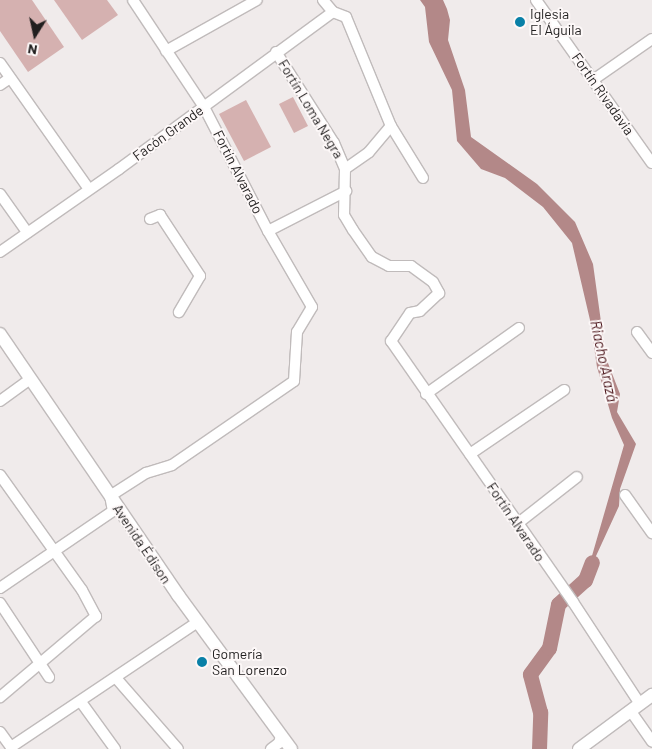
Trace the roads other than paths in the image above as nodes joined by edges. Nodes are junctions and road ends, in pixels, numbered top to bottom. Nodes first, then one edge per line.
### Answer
1 (133, 0) edge
2 (257, 0) edge
3 (323, 0) edge
4 (536, 0) edge
5 (333, 12) junction
6 (652, 39) edge
7 (166, 52) junction
8 (276, 52) junction
9 (0, 63) edge
10 (10, 78) junction
11 (593, 80) junction
12 (0, 85) edge
13 (204, 107) junction
14 (391, 126) junction
15 (651, 159) edge
16 (345, 168) junction
17 (423, 178) dead end
18 (89, 189) junction
19 (346, 191) junction
20 (0, 194) edge
21 (150, 218) dead end
22 (268, 231) junction
23 (27, 232) junction
24 (0, 252) edge
25 (179, 312) dead end
26 (519, 328) dead end
27 (637, 332) dead end
28 (0, 334) edge
29 (391, 342) joint
30 (0, 346) edge
31 (652, 353) edge
32 (28, 381) junction
33 (564, 390) dead end
34 (426, 394) junction
35 (0, 401) edge
36 (470, 454) junction
37 (0, 474) edge
38 (577, 476) dead end
39 (625, 494) dead end
40 (110, 496) junction
41 (113, 511) junction
42 (517, 524) junction
43 (652, 533) edge
44 (53, 552) junction
45 (0, 588) edge
46 (0, 603) edge
47 (193, 625) junction
48 (40, 662) junction
49 (49, 677) dead end
50 (116, 678) junction
51 (652, 695) edge
52 (0, 697) edge
53 (81, 702) junction
54 (636, 708) junction
55 (0, 732) edge
56 (26, 738) junction
57 (652, 742) edge
58 (281, 745) edge
59 (27, 749) edge
60 (115, 749) edge
61 (178, 749) edge
62 (579, 749) edge

1 - 7 street, Fortín Alvarado
2 - 7 street
3 - 5 street
4 - 11 street, Fortín Rivadavia
5 - 8 street, Facón Grande
5 - 14 street
6 - 11 street
7 - 13 street, Fortín Alvarado
8 - 13 street, Facón Grande
8 - 16 street, Fortín Loma Negra
9 - 10 street
10 - 12 street
10 - 18 street
11 - 15 street, Fortín Rivadavia
13 - 18 street, Facón Grande
13 - 22 street, Fortín Alvarado
14 - 16 street
14 - 17 street
16 - 19 street, Fortín Loma Negra
18 - 23 street, Facón Grande
19 - 22 street
19 - 29 street, Fortín Loma Negra
20 - 23 street
21 - 25 street
22 - 40 street, Fortín Alvarado
23 - 24 street, Facón Grande
26 - 34 street
27 - 31 street
28 - 32 main road, Avenida Édison
29 - 34 street, Fortín Alvarado
30 - 32 main road, Avenida Édison
32 - 35 street
32 - 40 main road, Avenida Édison
32 - 41 main road, Avenida Édison
33 - 36 street
34 - 36 street, Fortín Alvarado
36 - 42 street, Fortín Alvarado
37 - 44 street
38 - 42 street
39 - 43 street
40 - 41 street
40 - 58 main road, Avenida Édison
41 - 44 street
41 - 47 main road, Avenida Édison
42 - 54 street, Fortín Alvarado
44 - 45 street
44 - 48 street
46 - 48 street
47 - 50 street
47 - 58 main road, Avenida Édison
48 - 49 street
48 - 52 street
50 - 53 street
50 - 61 street
51 - 54 main road
53 - 56 street
53 - 60 street
54 - 57 street, Fortín Alvarado
54 - 62 main road
55 - 56 street
56 - 59 street

